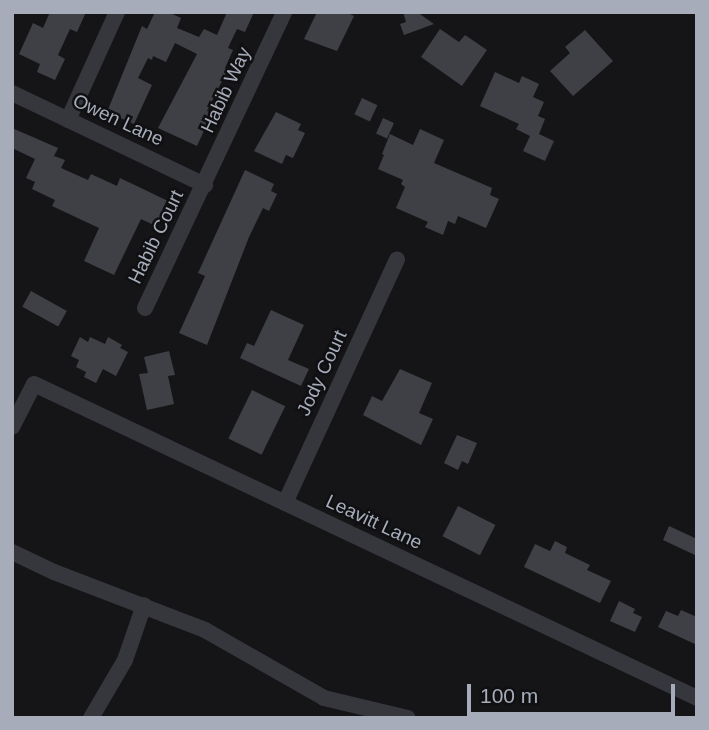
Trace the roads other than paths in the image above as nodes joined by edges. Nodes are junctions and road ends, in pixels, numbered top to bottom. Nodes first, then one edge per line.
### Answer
1 (117, 12) edge
2 (285, 12) edge
3 (12, 93) edge
4 (68, 120) junction
5 (205, 185) junction
6 (397, 261) dead end
7 (145, 308) dead end
8 (12, 427) edge
9 (285, 503) junction
10 (12, 552) edge
11 (144, 605) junction
12 (697, 698) edge
13 (399, 717) edge
14 (91, 718) edge

1 - 4 street
2 - 5 street, Habib Way
3 - 4 street, Owen Lane
4 - 5 street, Owen Lane
5 - 7 street, Habib Court
6 - 9 street, Jody Court
8 - 9 street, Leavitt Lane
9 - 12 street, Leavitt Lane
10 - 11 street
11 - 13 street
11 - 14 street

